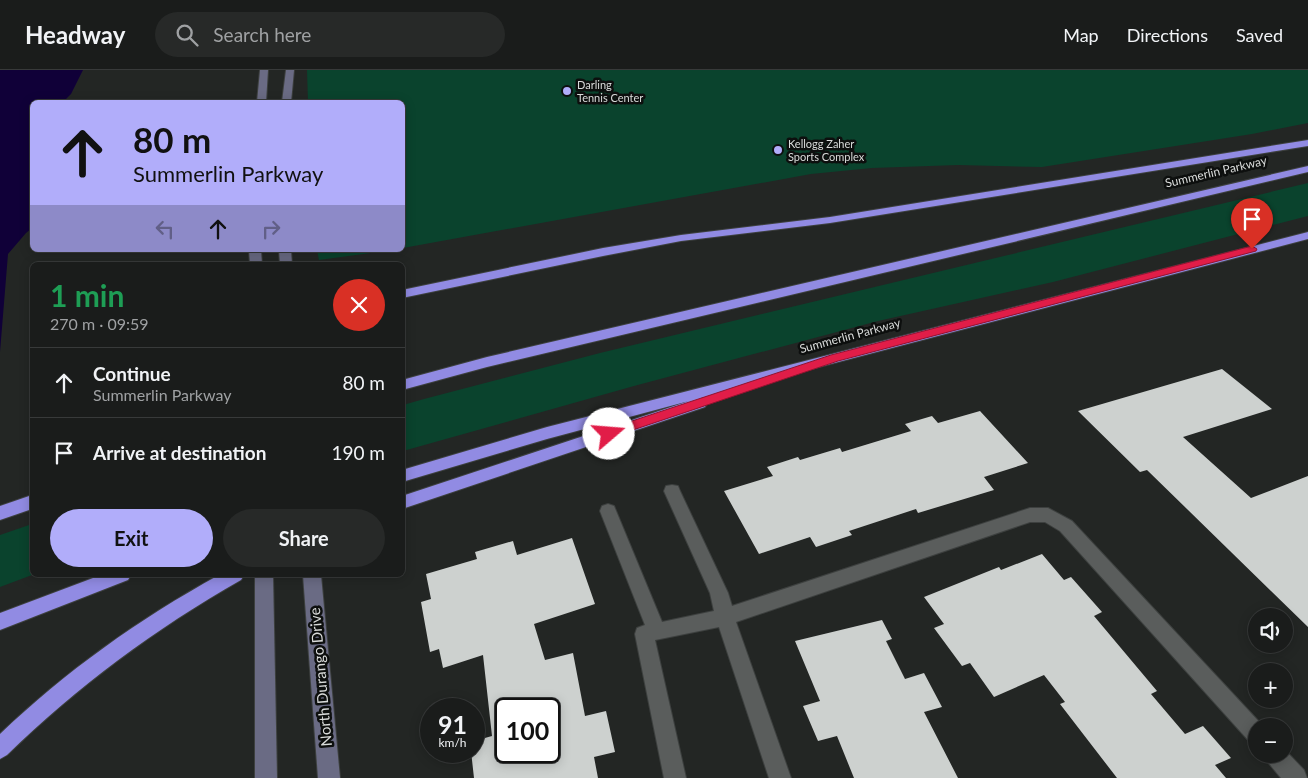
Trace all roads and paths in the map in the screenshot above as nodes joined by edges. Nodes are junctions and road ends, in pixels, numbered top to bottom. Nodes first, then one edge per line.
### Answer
1 (264, 70) edge
2 (290, 70) edge
3 (262, 100) edge
4 (287, 100) edge
5 (1308, 144) edge
6 (1308, 169) edge
7 (1308, 234) edge
8 (405, 293) edge
9 (835, 358) junction
10 (405, 384) edge
11 (405, 475) edge
12 (672, 491) dead end
13 (405, 502) edge
14 (30, 503) edge
15 (608, 511) dead end
16 (0, 513) edge
17 (117, 577) edge
18 (231, 577) edge
19 (264, 577) edge
20 (312, 577) edge
21 (726, 617) junction
22 (0, 622) edge
23 (657, 632) junction
24 (1248, 725) edge
25 (0, 748) edge
26 (1282, 763) edge
27 (266, 778) edge
28 (329, 778) edge
29 (675, 778) edge
30 (780, 778) edge
31 (1296, 778) edge

1 - 3 main road
2 - 4 main road
5 - 8 highway
6 - 10 highway, Summerlin Parkway
7 - 9 highway, Summerlin Parkway
9 - 11 highway, Summerlin Parkway
9 - 13 highway
12 - 21 street
14 - 16 highway
15 - 23 street
17 - 22 highway
18 - 25 highway
19 - 27 main road
20 - 28 main road, North Durango Drive
21 - 23 street
21 - 24 street
21 - 30 street
23 - 29 street
26 - 31 street

